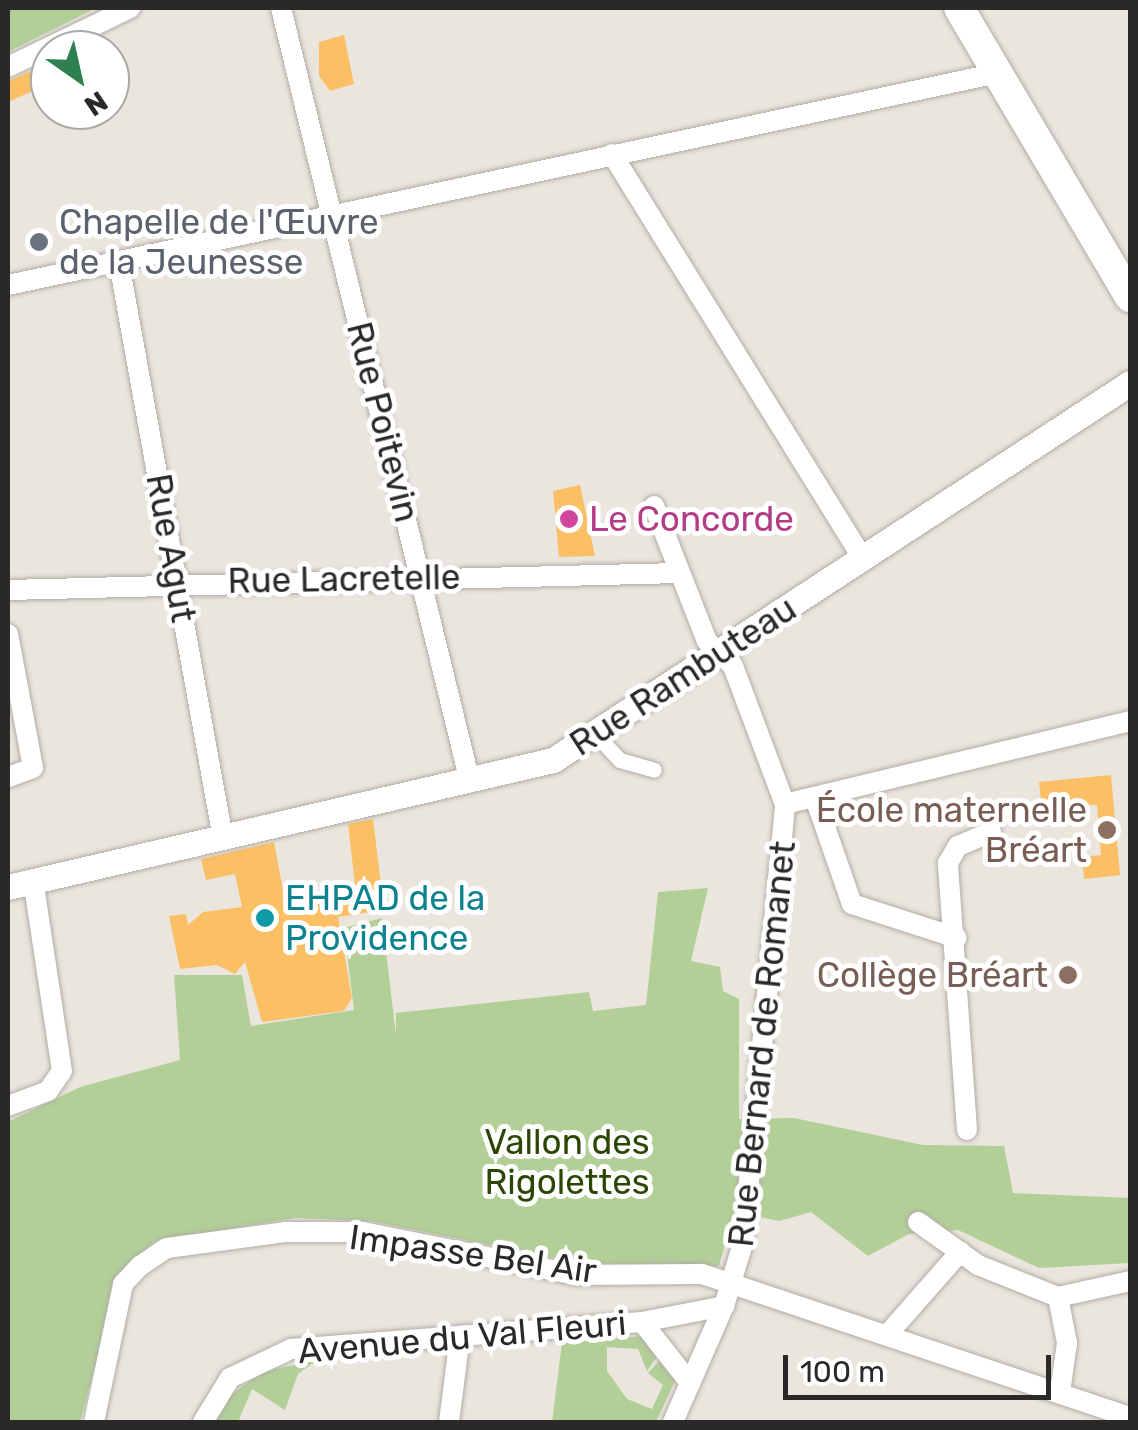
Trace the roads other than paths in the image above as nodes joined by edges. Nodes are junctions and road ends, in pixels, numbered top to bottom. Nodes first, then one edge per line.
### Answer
1 (130, 8) edge
2 (281, 8) edge
3 (959, 8) edge
4 (8, 67) edge
5 (998, 72) junction
6 (612, 154) junction
7 (333, 217) junction
8 (119, 263) junction
9 (8, 285) edge
10 (1130, 297) edge
11 (1126, 389) edge
12 (654, 506) dead end
13 (863, 559) junction
14 (680, 572) junction
15 (420, 577) junction
16 (178, 583) junction
17 (8, 590) edge
18 (8, 634) edge
19 (721, 653) junction
20 (12, 684) edge
21 (1130, 721) edge
22 (602, 742) dead end
23 (654, 770) dead end
24 (8, 777) edge
25 (468, 778) junction
26 (814, 798) junction
27 (785, 804) junction
28 (222, 832) junction
29 (991, 832) dead end
30 (33, 879) junction
31 (8, 887) edge
32 (957, 938) junction
33 (8, 1106) edge
34 (967, 1130) dead end
35 (918, 1222) dead end
36 (960, 1252) junction
37 (1130, 1280) edge
38 (737, 1283) junction
39 (1058, 1297) junction
40 (724, 1306) junction
41 (642, 1322) junction
42 (887, 1334) junction
43 (460, 1336) junction
44 (690, 1383) junction
45 (1060, 1394) junction
46 (1130, 1417) edge
47 (94, 1422) edge
48 (203, 1422) edge
49 (449, 1422) edge
50 (673, 1422) edge

1 - 4 street
2 - 7 street, Rue Poitevin
3 - 5 main road
5 - 6 street
5 - 10 main road
6 - 7 street
6 - 13 street
7 - 8 street
7 - 15 street, Rue Poitevin
8 - 9 street
8 - 16 street, Rue Agut
11 - 13 street, Rue Rambuteau
12 - 14 street
13 - 19 street, Rue Rambuteau
14 - 15 street, Rue Lacretelle
14 - 19 street
15 - 16 street, Rue Lacretelle
15 - 25 street, Rue Poitevin
16 - 17 street, Rue Lacretelle
16 - 28 street, Rue Agut
18 - 20 street
19 - 25 street, Rue Rambuteau
19 - 27 street
20 - 24 street
21 - 26 street
22 - 23 street
25 - 28 street, Rue Rambuteau
26 - 27 street
26 - 32 street
27 - 38 street, Rue Bernard de Romanet
28 - 30 street, Rue Rambuteau
29 - 32 street
30 - 31 street, Rue Rambuteau
30 - 33 street
32 - 34 street
35 - 36 street
36 - 39 street
36 - 42 street
37 - 39 street
38 - 40 street
38 - 42 street, Impasse Bel Air
38 - 47 street, Impasse Bel Air
39 - 45 street
40 - 41 street, Avenue du Val Fleuri
40 - 44 street
41 - 43 street, Avenue du Val Fleuri
41 - 44 street
42 - 45 street, Impasse Bel Air
43 - 48 street, Avenue du Val Fleuri
43 - 49 street
44 - 50 street
45 - 46 street, Impasse Bel Air

